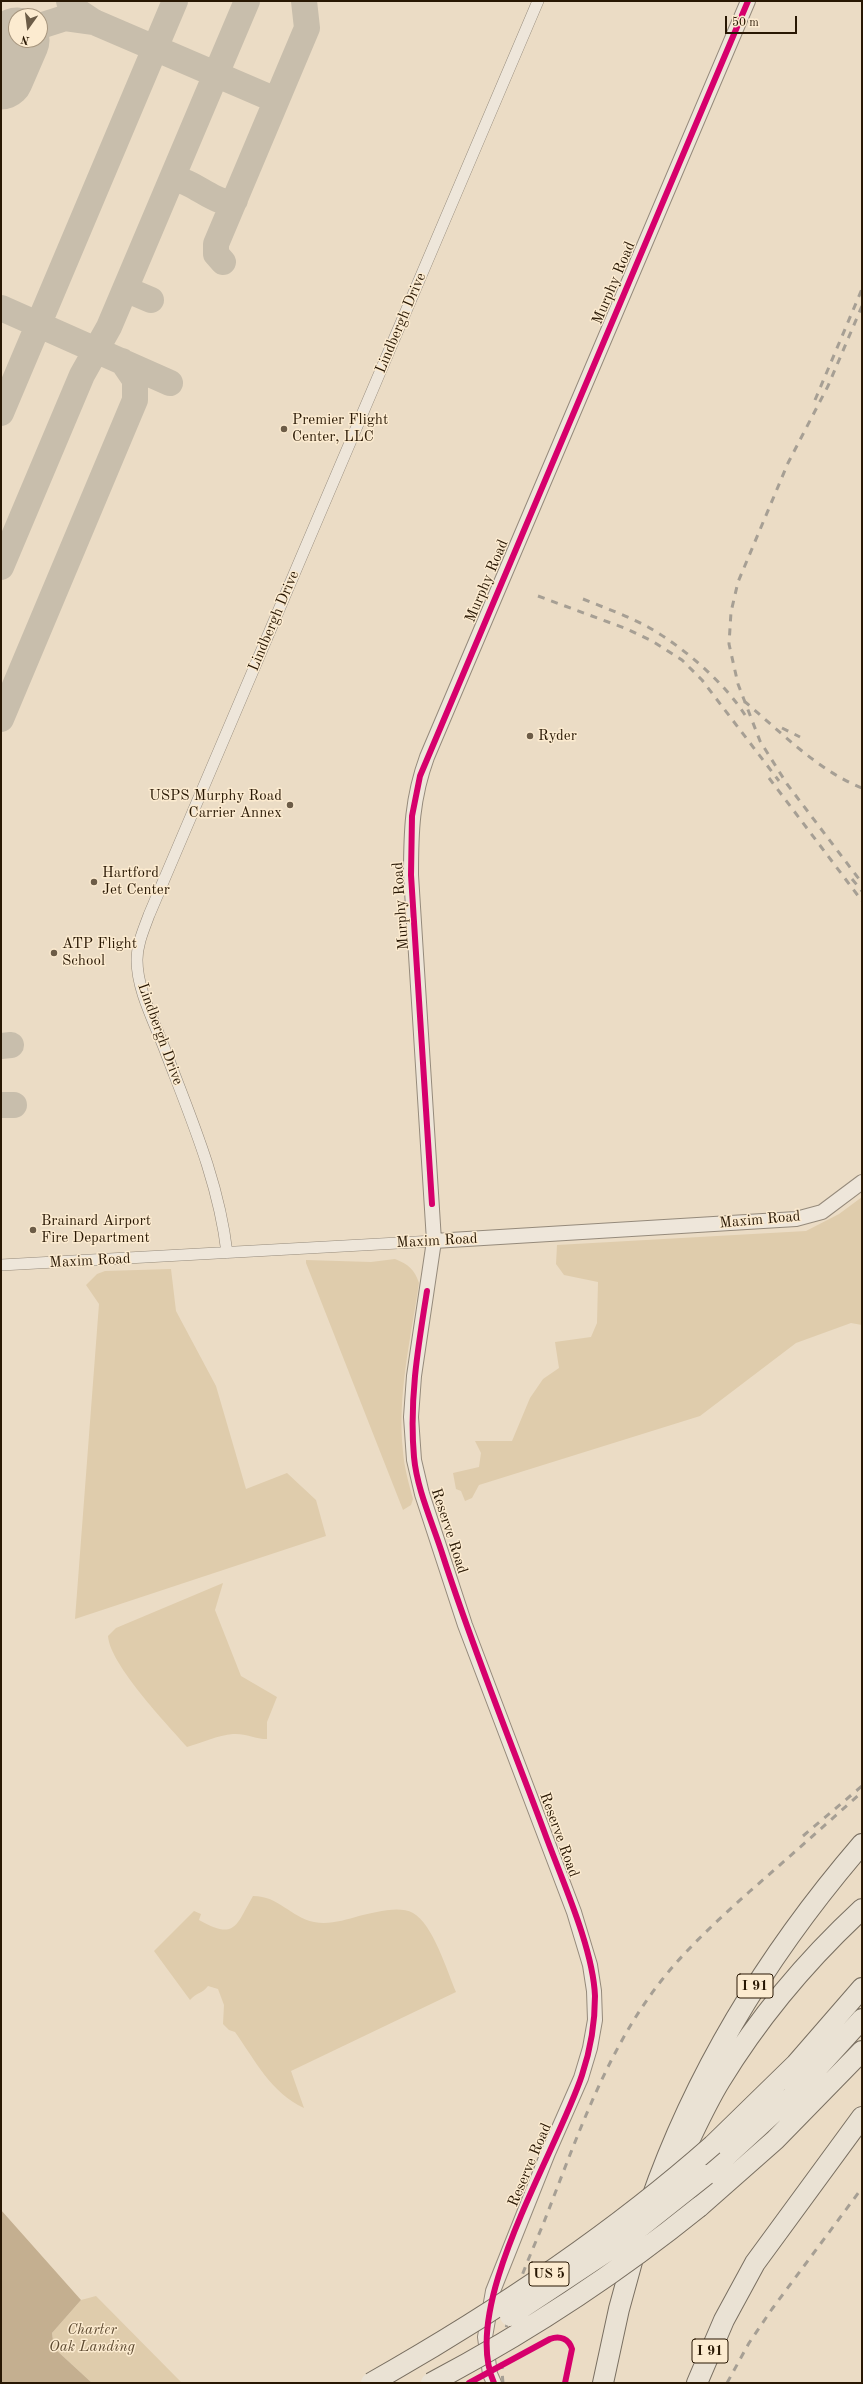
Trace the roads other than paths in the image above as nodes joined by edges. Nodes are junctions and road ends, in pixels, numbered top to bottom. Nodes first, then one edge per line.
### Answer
1 (538, 1) edge
2 (748, 1) edge
3 (862, 1182) edge
4 (434, 1241) junction
5 (227, 1253) junction
6 (1, 1265) edge
7 (862, 1844) edge
8 (862, 1909) edge
9 (862, 1988) edge
10 (862, 2019) edge
11 (862, 2051) edge
12 (862, 2063) edge
13 (823, 2093) junction
14 (862, 2117) edge
15 (650, 2203) junction
16 (371, 2383) edge
17 (388, 2383) edge
18 (431, 2383) edge
19 (494, 2383) edge
20 (603, 2383) edge
21 (697, 2383) edge

1 - 5 street, Lindbergh Drive
2 - 4 street, Murphy Road
3 - 4 street, Maxim Road
4 - 5 street, Maxim Road
4 - 19 street, Reserve Road
5 - 6 street, Maxim Road
7 - 15 highway, I 91, bridge
8 - 15 highway, bridge
9 - 16 highway, US 5, bridge
10 - 17 highway, bridge
11 - 13 highway, US 5
12 - 13 highway
13 - 18 highway, US 5, bridge
14 - 21 highway, I 91
15 - 20 highway, I 91, bridge

